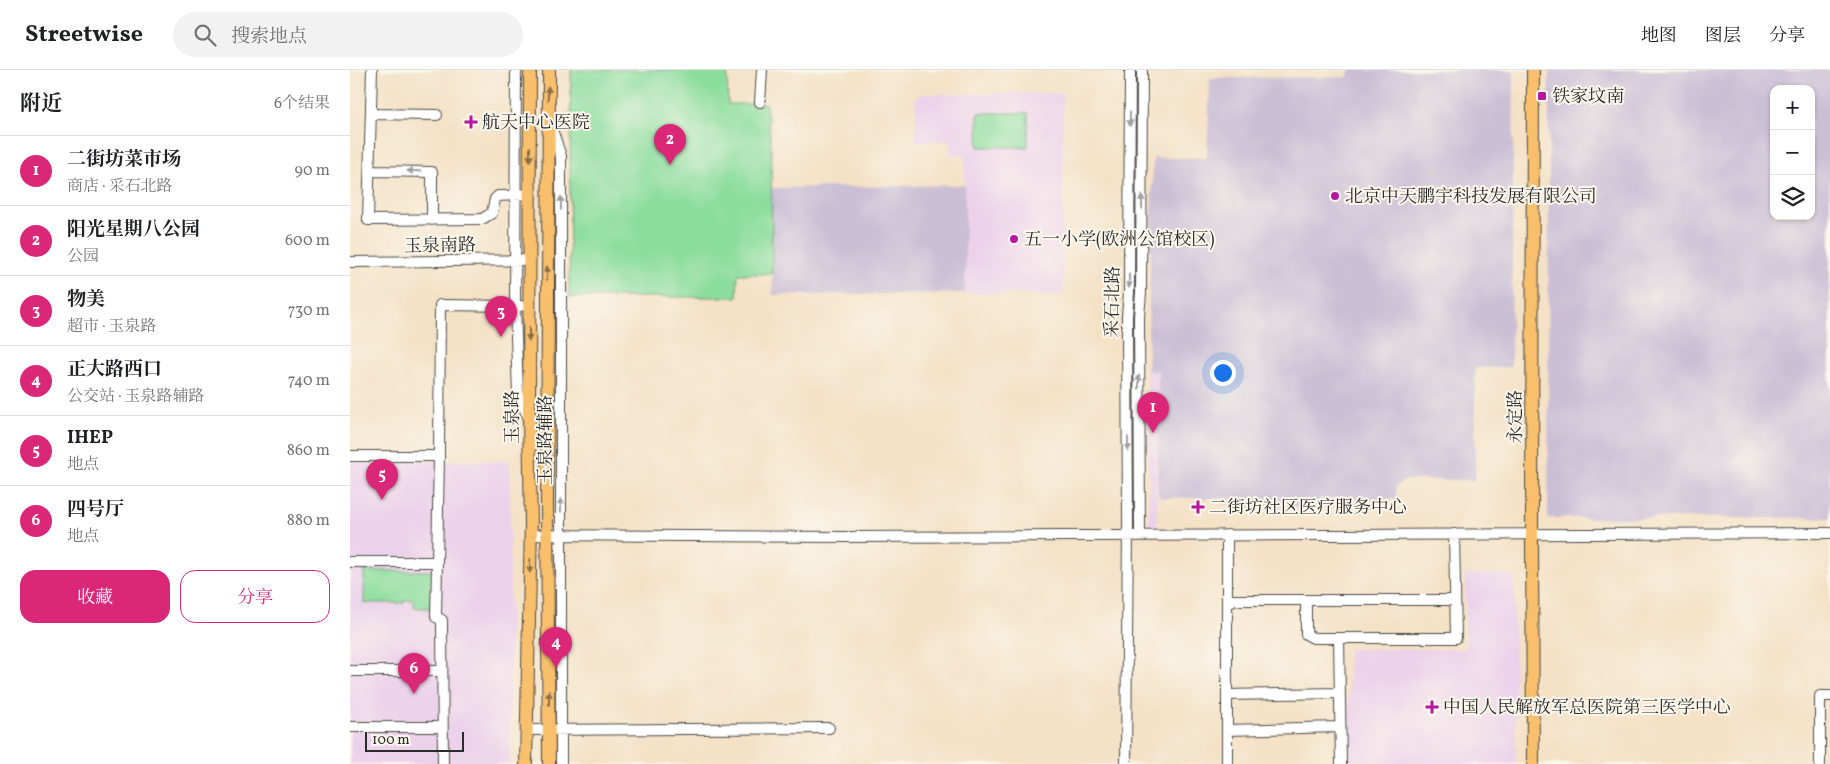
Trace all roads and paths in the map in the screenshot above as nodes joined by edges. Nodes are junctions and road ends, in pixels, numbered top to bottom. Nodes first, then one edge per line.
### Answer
1 (372, 70) edge
2 (516, 70) edge
3 (530, 70) edge
4 (549, 70) edge
5 (762, 70) edge
6 (1130, 70) edge
7 (1142, 70) edge
8 (1533, 70) edge
9 (760, 102) dead end
10 (371, 114) junction
11 (437, 114) dead end
12 (548, 119) junction
13 (370, 171) junction
14 (515, 194) junction
15 (530, 194) junction
16 (432, 220) junction
17 (514, 260) junction
18 (530, 260) junction
19 (350, 262) edge
20 (515, 306) junction
21 (529, 306) junction
22 (529, 421) junction
23 (350, 456) edge
24 (439, 456) junction
25 (547, 511) junction
26 (531, 512) junction
27 (1830, 533) edge
28 (1454, 534) junction
29 (1532, 534) junction
30 (531, 535) junction
31 (547, 535) junction
32 (561, 535) junction
33 (1128, 535) junction
34 (1140, 535) junction
35 (1227, 535) junction
36 (350, 562) edge
37 (437, 562) junction
38 (1227, 600) junction
39 (1306, 600) junction
40 (1455, 600) junction
41 (1339, 638) junction
42 (350, 671) edge
43 (442, 671) junction
44 (1340, 693) junction
45 (1227, 695) junction
46 (1830, 696) edge
47 (350, 727) edge
48 (442, 727) junction
49 (1340, 727) junction
50 (829, 728) dead end
51 (527, 730) junction
52 (555, 730) junction
53 (1227, 730) junction
54 (443, 764) edge
55 (526, 764) edge
56 (549, 764) edge
57 (561, 764) edge
58 (1126, 764) edge
59 (1228, 764) edge
60 (1340, 764) edge
61 (1533, 764) edge
62 (1820, 764) edge

1 - 10 street
2 - 14 street
3 -> 15 main road, 玉泉路
12 -> 4 main road, 玉泉路
5 - 9 street
6 -> 33 street, 采石北路
34 -> 7 street, 采石北路
8 - 29 main road, 永定路
10 - 11 street
10 - 13 street
25 -> 12 main road, 玉泉路
32 -> 12 street, 玉泉路辅路
16 -> 13 street
13 - 16 street
14 - 15 street
14 - 16 street
14 - 17 street
15 - 18 main road, 玉泉路
17 - 18 street, 玉泉南路
17 - 19 street, 玉泉南路
17 - 20 street
18 - 21 main road, 玉泉路
20 - 21 street
20 - 22 street
20 - 24 street
21 -> 22 main road, 玉泉路
22 - 26 main road, 玉泉路
23 - 24 street
24 - 37 street
25 - 26 main road
25 - 31 main road, 玉泉路
26 - 30 main road, 玉泉路
27 - 29 street
28 - 29 street
28 - 35 street
28 - 40 street
29 - 61 main road, 永定路
30 - 31 street
30 -> 51 main road, 玉泉路
31 - 32 street
52 -> 31 main road, 玉泉路
32 - 33 street
32 - 52 street, 玉泉路辅路
33 - 34 street
33 - 58 street, 采石北路
34 - 35 street
35 - 38 street
36 - 37 street
37 - 43 street
38 - 39 street
38 - 45 street
39 - 40 street
39 - 41 street
40 - 41 street
41 - 44 street
42 - 43 street
43 - 48 street
44 - 45 street
44 - 49 street
45 - 53 street
46 - 62 street
47 - 48 street
48 - 54 street
49 - 53 street
49 - 60 street
50 - 52 street
51 - 52 street
51 - 55 main road, 玉泉路
52 - 56 main road, 玉泉路
52 - 57 street, 玉泉路辅路
53 - 59 street

